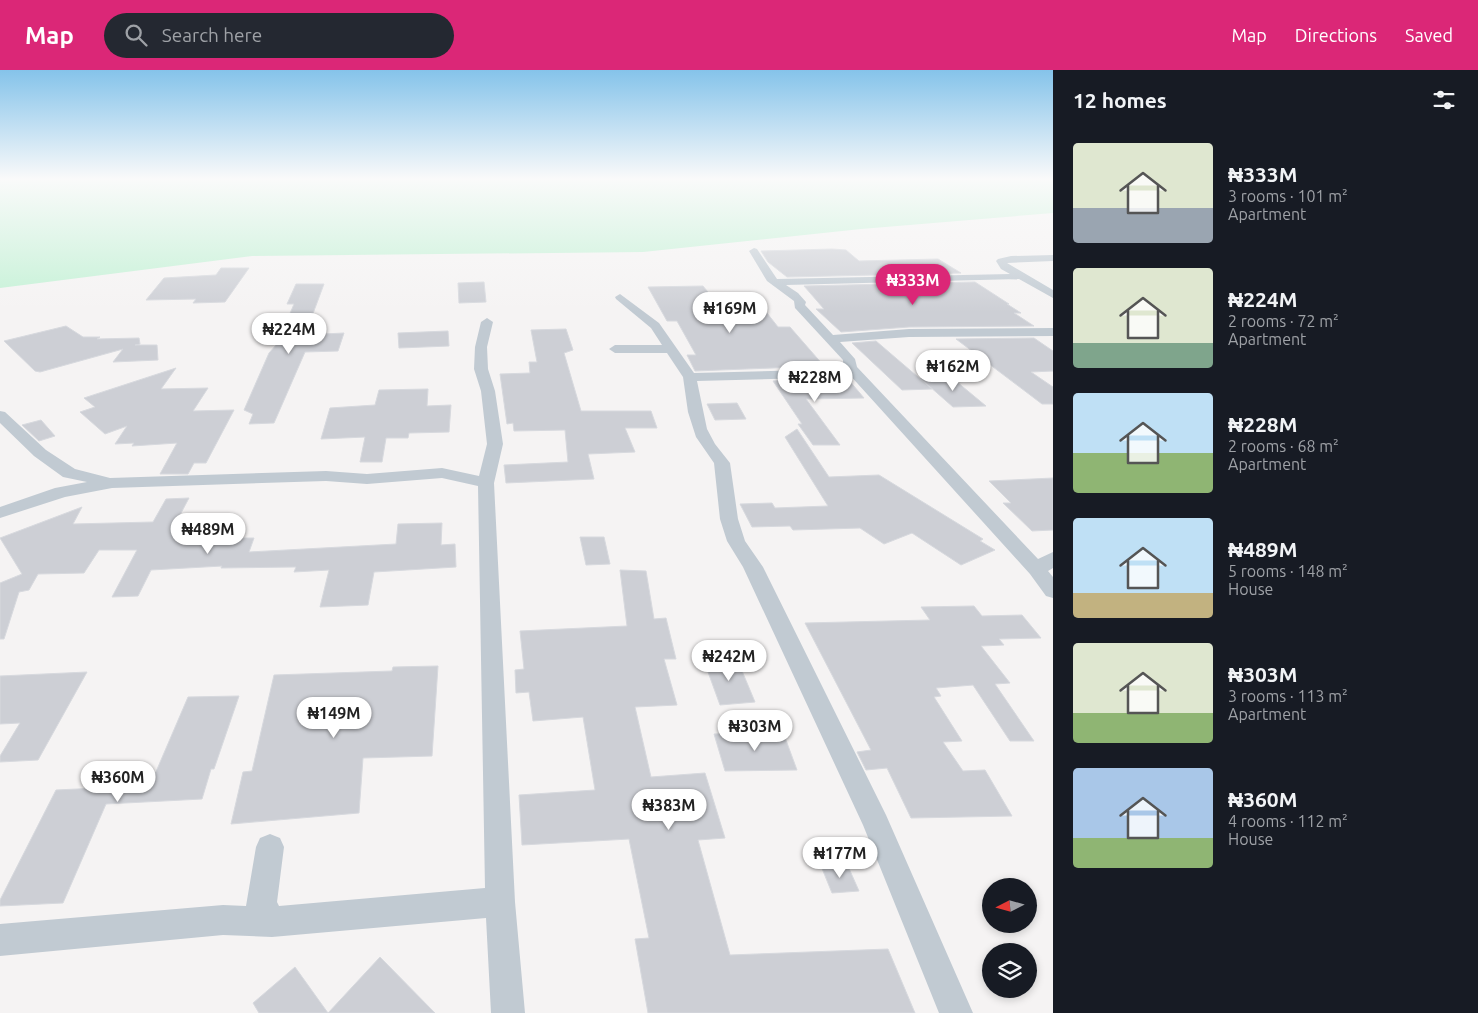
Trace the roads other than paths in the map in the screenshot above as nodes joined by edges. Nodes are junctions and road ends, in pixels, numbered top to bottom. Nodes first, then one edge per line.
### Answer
1 (754, 251) dead end
2 (1053, 258) edge
3 (1016, 277) dead end
4 (775, 282) junction
5 (1053, 295) edge
6 (620, 297) dead end
7 (487, 322) dead end
8 (1053, 332) edge
9 (832, 339) junction
10 (615, 349) dead end
11 (671, 350) junction
12 (850, 368) junction
13 (690, 377) junction
14 (0, 415) edge
15 (112, 483) junction
16 (486, 483) junction
17 (0, 513) edge
18 (1053, 558) edge
19 (1037, 570) junction
20 (1053, 591) edge
21 (270, 848) dead end
22 (500, 902) junction
23 (272, 922) junction
24 (0, 940) edge
25 (508, 1013) edge
26 (956, 1013) edge

1 - 4 street
2 - 5 street
3 - 4 street
4 - 9 street
6 - 11 street
7 - 16 street
8 - 9 street
9 - 12 street
10 - 11 street
11 - 13 street
12 - 13 street
12 - 19 street
13 - 26 street
14 - 15 street
15 - 16 street
15 - 17 street
16 - 22 street
18 - 19 street
19 - 20 street
21 - 23 street
22 - 23 street
22 - 25 street
23 - 24 street

